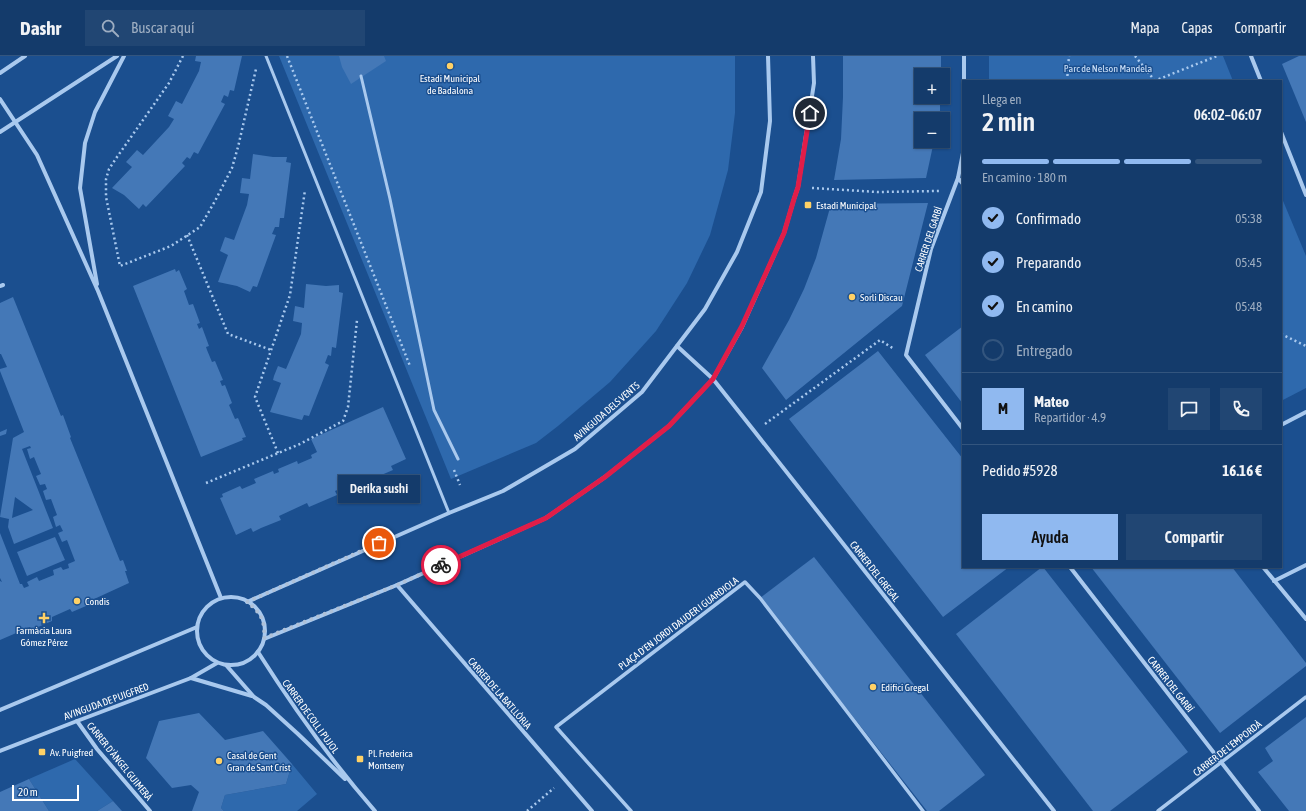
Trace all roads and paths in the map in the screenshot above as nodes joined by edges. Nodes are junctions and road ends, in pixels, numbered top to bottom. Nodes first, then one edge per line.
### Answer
1 (25, 56) edge
2 (117, 56) edge
3 (124, 56) edge
4 (183, 56) edge
5 (266, 56) edge
6 (287, 56) edge
7 (768, 56) edge
8 (813, 56) edge
9 (964, 56) edge
10 (1069, 56) edge
11 (1135, 56) edge
12 (1217, 56) edge
13 (1251, 56) edge
14 (257, 65) dead end
15 (0, 73) edge
16 (361, 76) dead end
17 (964, 80) edge
18 (1067, 80) edge
19 (1154, 80) edge
20 (1157, 80) edge
21 (1261, 80) edge
22 (0, 99) edge
23 (0, 132) edge
24 (1282, 135) edge
25 (962, 158) edge
26 (328, 162) junction
27 (312, 172) junction
28 (958, 178) junction
29 (962, 183) edge
30 (798, 187) junction
31 (953, 191) junction
32 (1306, 195) edge
33 (187, 236) junction
34 (379, 289) junction
35 (98, 291) junction
36 (364, 301) junction
37 (1282, 334) edge
38 (677, 346) junction
39 (1306, 346) edge
40 (271, 350) junction
41 (906, 355) junction
42 (411, 368) dead end
43 (713, 379) junction
44 (1306, 412) edge
45 (1282, 424) edge
46 (962, 428) edge
47 (755, 432) junction
48 (278, 453) junction
49 (458, 459) dead end
50 (451, 463) dead end
51 (206, 483) dead end
52 (460, 485) dead end
53 (449, 513) junction
54 (1306, 565) edge
55 (1071, 568) edge
56 (1264, 568) edge
57 (1274, 581) junction
58 (397, 585) junction
59 (221, 598) junction
60 (247, 602) junction
61 (1306, 619) edge
62 (196, 627) junction
63 (264, 638) junction
64 (258, 652) junction
65 (217, 663) junction
66 (226, 665) junction
67 (192, 678) junction
68 (254, 697) junction
69 (1306, 697) edge
70 (0, 710) edge
71 (77, 721) junction
72 (0, 751) edge
73 (1222, 762) junction
74 (564, 779) junction
75 (354, 787) junction
76 (150, 811) edge
77 (375, 811) edge
78 (528, 811) edge
79 (592, 811) edge
80 (631, 811) edge
81 (923, 811) edge
82 (1054, 811) edge
83 (1158, 811) edge
84 (1259, 811) edge

1 - 15 street
2 - 23 street
3 - 35 street
4 - 33 path
5 - 27 lane
6 - 26 path
7 - 38 street, AVINGUDA DELS VENTS
8 - 30 street
9 - 17 street
10 - 18 path
11 - 19 path
12 - 20 path
13 - 21 street
14 - 33 path
16 - 49 lane
22 - 35 street
24 - 32 street
25 - 28 street, CARRER DEL GARBÍ
26 - 27 path
26 - 34 path
27 - 36 lane
27 - 40 path
28 - 29 street
28 - 31 street, CARRER DEL GARBÍ
30 - 31 path
30 - 43 street
31 - 41 street, CARRER DEL GARBÍ
33 - 40 path
34 - 36 path
34 - 42 path
35 - 59 street
36 - 48 path
36 - 53 lane
37 - 39 path
38 - 43 street, CARRER DEL GREGAL
38 - 53 street, AVINGUDA DELS VENTS
40 - 48 path
41 - 46 street
41 - 47 path
43 - 47 street, CARRER DEL GREGAL
43 - 58 street
44 - 45 street
47 - 82 street, CARRER DEL GREGAL
48 - 51 path
50 - 52 path
53 - 60 street, AVINGUDA DELS VENTS
54 - 57 street
55 - 73 street, CARRER DEL GARBÍ
56 - 57 street
57 - 61 street
58 - 63 street
58 - 74 street, CARRER DE LA BATLLÒRIA
59 - 60 street
59 - 62 street
60 - 63 street
62 - 65 street
62 - 70 street
63 - 64 street
64 - 66 street
64 - 75 street, CARRER DE COLL I PUJOL
65 - 66 street
65 - 67 street, AVINGUDA DE PUIGFRED
66 - 68 street, CARRER DE COLL I PUJOL
67 - 68 street, CARRER DE COLL I PUJOL
67 - 71 street, AVINGUDA DE PUIGFRED
68 - 75 street, CARRER DE COLL I PUJOL
69 - 73 street, CARRER DE L'EMPORDÀ
71 - 72 street, AVINGUDA DE PUIGFRED
71 - 76 street, CARRER D'ÀNGEL GUIMERÀ
73 - 83 street, CARRER DE L'EMPORDÀ
73 - 84 street, CARRER DEL GARBÍ
74 - 78 path
74 - 79 street, CARRER DE LA BATLLÒRIA
75 - 77 street, CARRER DE COLL I PUJOL
80 - 81 street, PLAÇA D'EN JORDI DAUDER I GUARDIOLA

